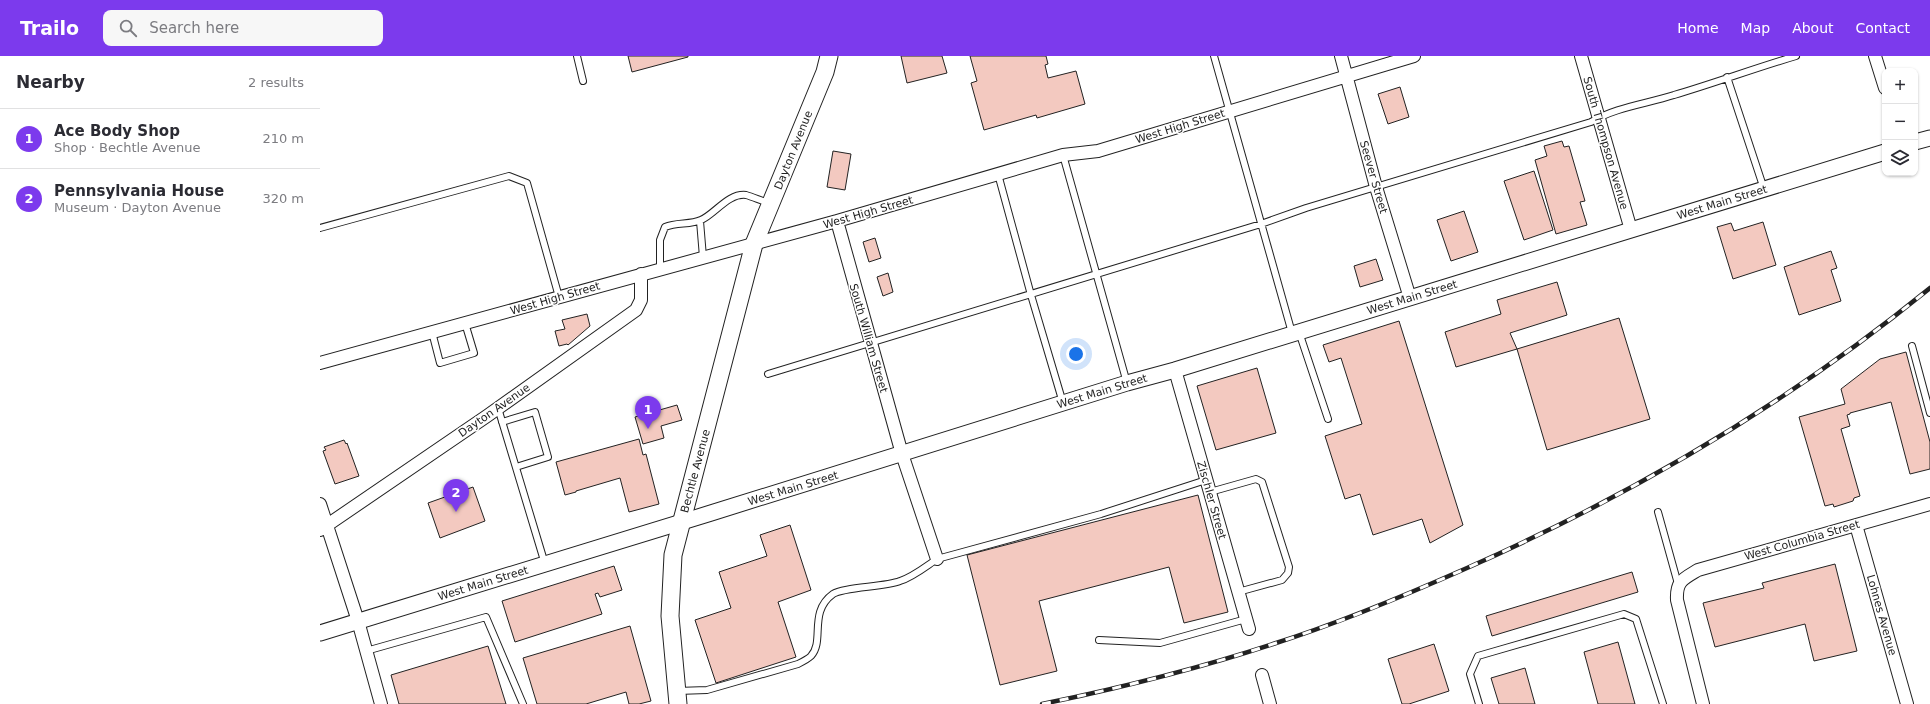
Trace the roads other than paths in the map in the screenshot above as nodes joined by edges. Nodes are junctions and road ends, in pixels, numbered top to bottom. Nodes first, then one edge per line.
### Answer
1 (577, 56) edge
2 (829, 56) edge
3 (1214, 56) edge
4 (1341, 56) edge
5 (1414, 56) edge
6 (1581, 56) edge
7 (1796, 56) edge
8 (1875, 56) edge
9 (1348, 76) junction
10 (1727, 78) junction
11 (1882, 78) edge
12 (583, 81) dead end
13 (1230, 112) junction
14 (1598, 118) junction
15 (1930, 138) edge
16 (1918, 141) edge
17 (1882, 153) edge
18 (1063, 155) junction
19 (998, 174) junction
20 (1376, 187) junction
21 (1764, 189) junction
22 (770, 204) junction
23 (700, 221) junction
24 (837, 221) junction
25 (1262, 224) junction
26 (320, 228) edge
27 (1631, 230) junction
28 (754, 244) junction
29 (703, 257) junction
30 (660, 269) junction
31 (641, 274) junction
32 (1097, 275) junction
33 (1031, 295) junction
34 (559, 297) junction
35 (1410, 298) junction
36 (465, 323) junction
37 (432, 332) junction
38 (1296, 333) junction
39 (871, 344) junction
40 (1912, 346) dead end
41 (320, 362) edge
42 (1175, 370) junction
43 (768, 374) dead end
44 (1128, 383) junction
45 (1063, 403) junction
46 (498, 408) junction
47 (1930, 413) edge
48 (1328, 419) dead end
49 (502, 422) junction
50 (902, 454) junction
51 (516, 467) junction
52 (1206, 480) junction
53 (1210, 492) junction
54 (320, 504) edge
55 (1930, 504) edge
56 (1658, 512) dead end
57 (681, 522) junction
58 (1856, 525) junction
59 (323, 527) edge
60 (937, 559) junction
61 (545, 564) junction
62 (1678, 584) junction
63 (1238, 592) junction
64 (358, 621) junction
65 (1247, 624) joint
66 (320, 633) edge
67 (1099, 640) dead end
68 (366, 651) junction
69 (1262, 675) dead end
70 (677, 697) edge
71 (381, 704) edge
72 (523, 704) edge
73 (1270, 704) edge
74 (1479, 704) edge
75 (1663, 704) edge
76 (1703, 704) edge
77 (1907, 704) edge

1 - 12 lane
2 - 22 main road, Dayton Avenue
3 - 13 lane
4 - 9 street, Seever Street
5 - 9 street, West High Street
6 - 14 street, South Thompson Avenue
7 - 10 lane
8 - 11 street
9 - 13 street, West High Street
9 - 20 street, Seever Street
10 - 14 lane
10 - 21 lane
13 - 18 street, West High Street
13 - 25 lane
14 - 20 lane
14 - 27 street, South Thompson Avenue
15 - 16 street
17 - 21 street, West Main Street
18 - 19 street, West High Street
18 - 32 lane
19 - 24 street, West High Street
19 - 33 lane
20 - 25 lane
20 - 35 street, Seever Street
21 - 27 street, West Main Street
22 - 23 lane
22 - 28 main road, Dayton Avenue
23 - 29 lane
23 - 30 lane
24 - 28 street, West High Street
24 - 39 street, South William Street
25 - 32 lane
25 - 38 lane
26 - 34 lane
27 - 35 street, West Main Street
28 - 29 street, West High Street
28 - 57 main road, Bechtle Avenue
29 - 30 street, West High Street
30 - 31 street, West High Street
31 - 34 street, West High Street
31 - 46 street, Dayton Avenue
32 - 33 lane
32 - 44 lane
33 - 39 lane
33 - 45 lane
34 - 36 street, West High Street
35 - 38 street, West Main Street
36 - 37 street, West High Street
36 - 37 lane
37 - 41 street, West High Street
38 - 42 street, West Main Street
38 - 48 lane
39 - 43 lane
39 - 50 street, South William Street
40 - 47 lane
42 - 44 street, West Main Street
42 - 52 street, Zischler Street
44 - 45 street, West Main Street
45 - 50 street, West Main Street
46 - 49 lane
46 - 59 street, Dayton Avenue
49 - 51 lane
49 - 51 lane
50 - 57 street, West Main Street
50 - 60 street, South William Street
51 - 61 lane
52 - 53 street, Zischler Street
52 - 60 lane
53 - 63 street, Zischler Street
53 - 63 lane
54 - 59 street
55 - 58 street, West Columbia Street
56 - 62 lane
57 - 61 street, West Main Street
57 - 70 main road, Bechtle Avenue
58 - 62 street, West Columbia Street
58 - 77 street, Lohnes Avenue
59 - 64 street
60 - 70 lane
61 - 64 street, West Main Street
62 - 76 street
63 - 65 street, Zischler Street
64 - 66 street, West Main Street
64 - 68 street
65 - 67 lane
68 - 71 street
68 - 72 lane
69 - 73 street
74 - 75 lane

